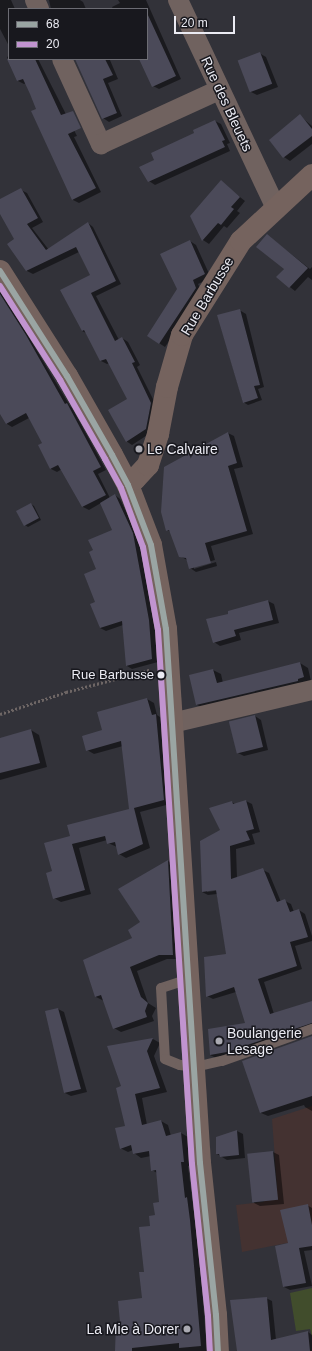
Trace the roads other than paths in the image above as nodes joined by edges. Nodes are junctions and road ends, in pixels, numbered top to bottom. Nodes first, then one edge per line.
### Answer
1 (178, 0) edge
2 (62, 60) edge
3 (219, 90) junction
4 (312, 175) edge
5 (276, 208) junction
6 (0, 271) edge
7 (128, 485) junction
8 (312, 690) edge
9 (172, 722) junction
10 (189, 979) junction
11 (312, 1029) edge
12 (195, 1067) junction
13 (218, 1351) edge

1 - 3 street, Rue des Bleuets
2 - 3 street
3 - 5 street, Rue des Bleuets
4 - 5 main road, Rue Barbusse
5 - 7 main road, Rue Barbusse
6 - 7 main road
7 - 9 main road
8 - 9 street
9 - 10 main road
10 - 12 main road
10 - 12 lane
11 - 12 lane
12 - 13 main road

